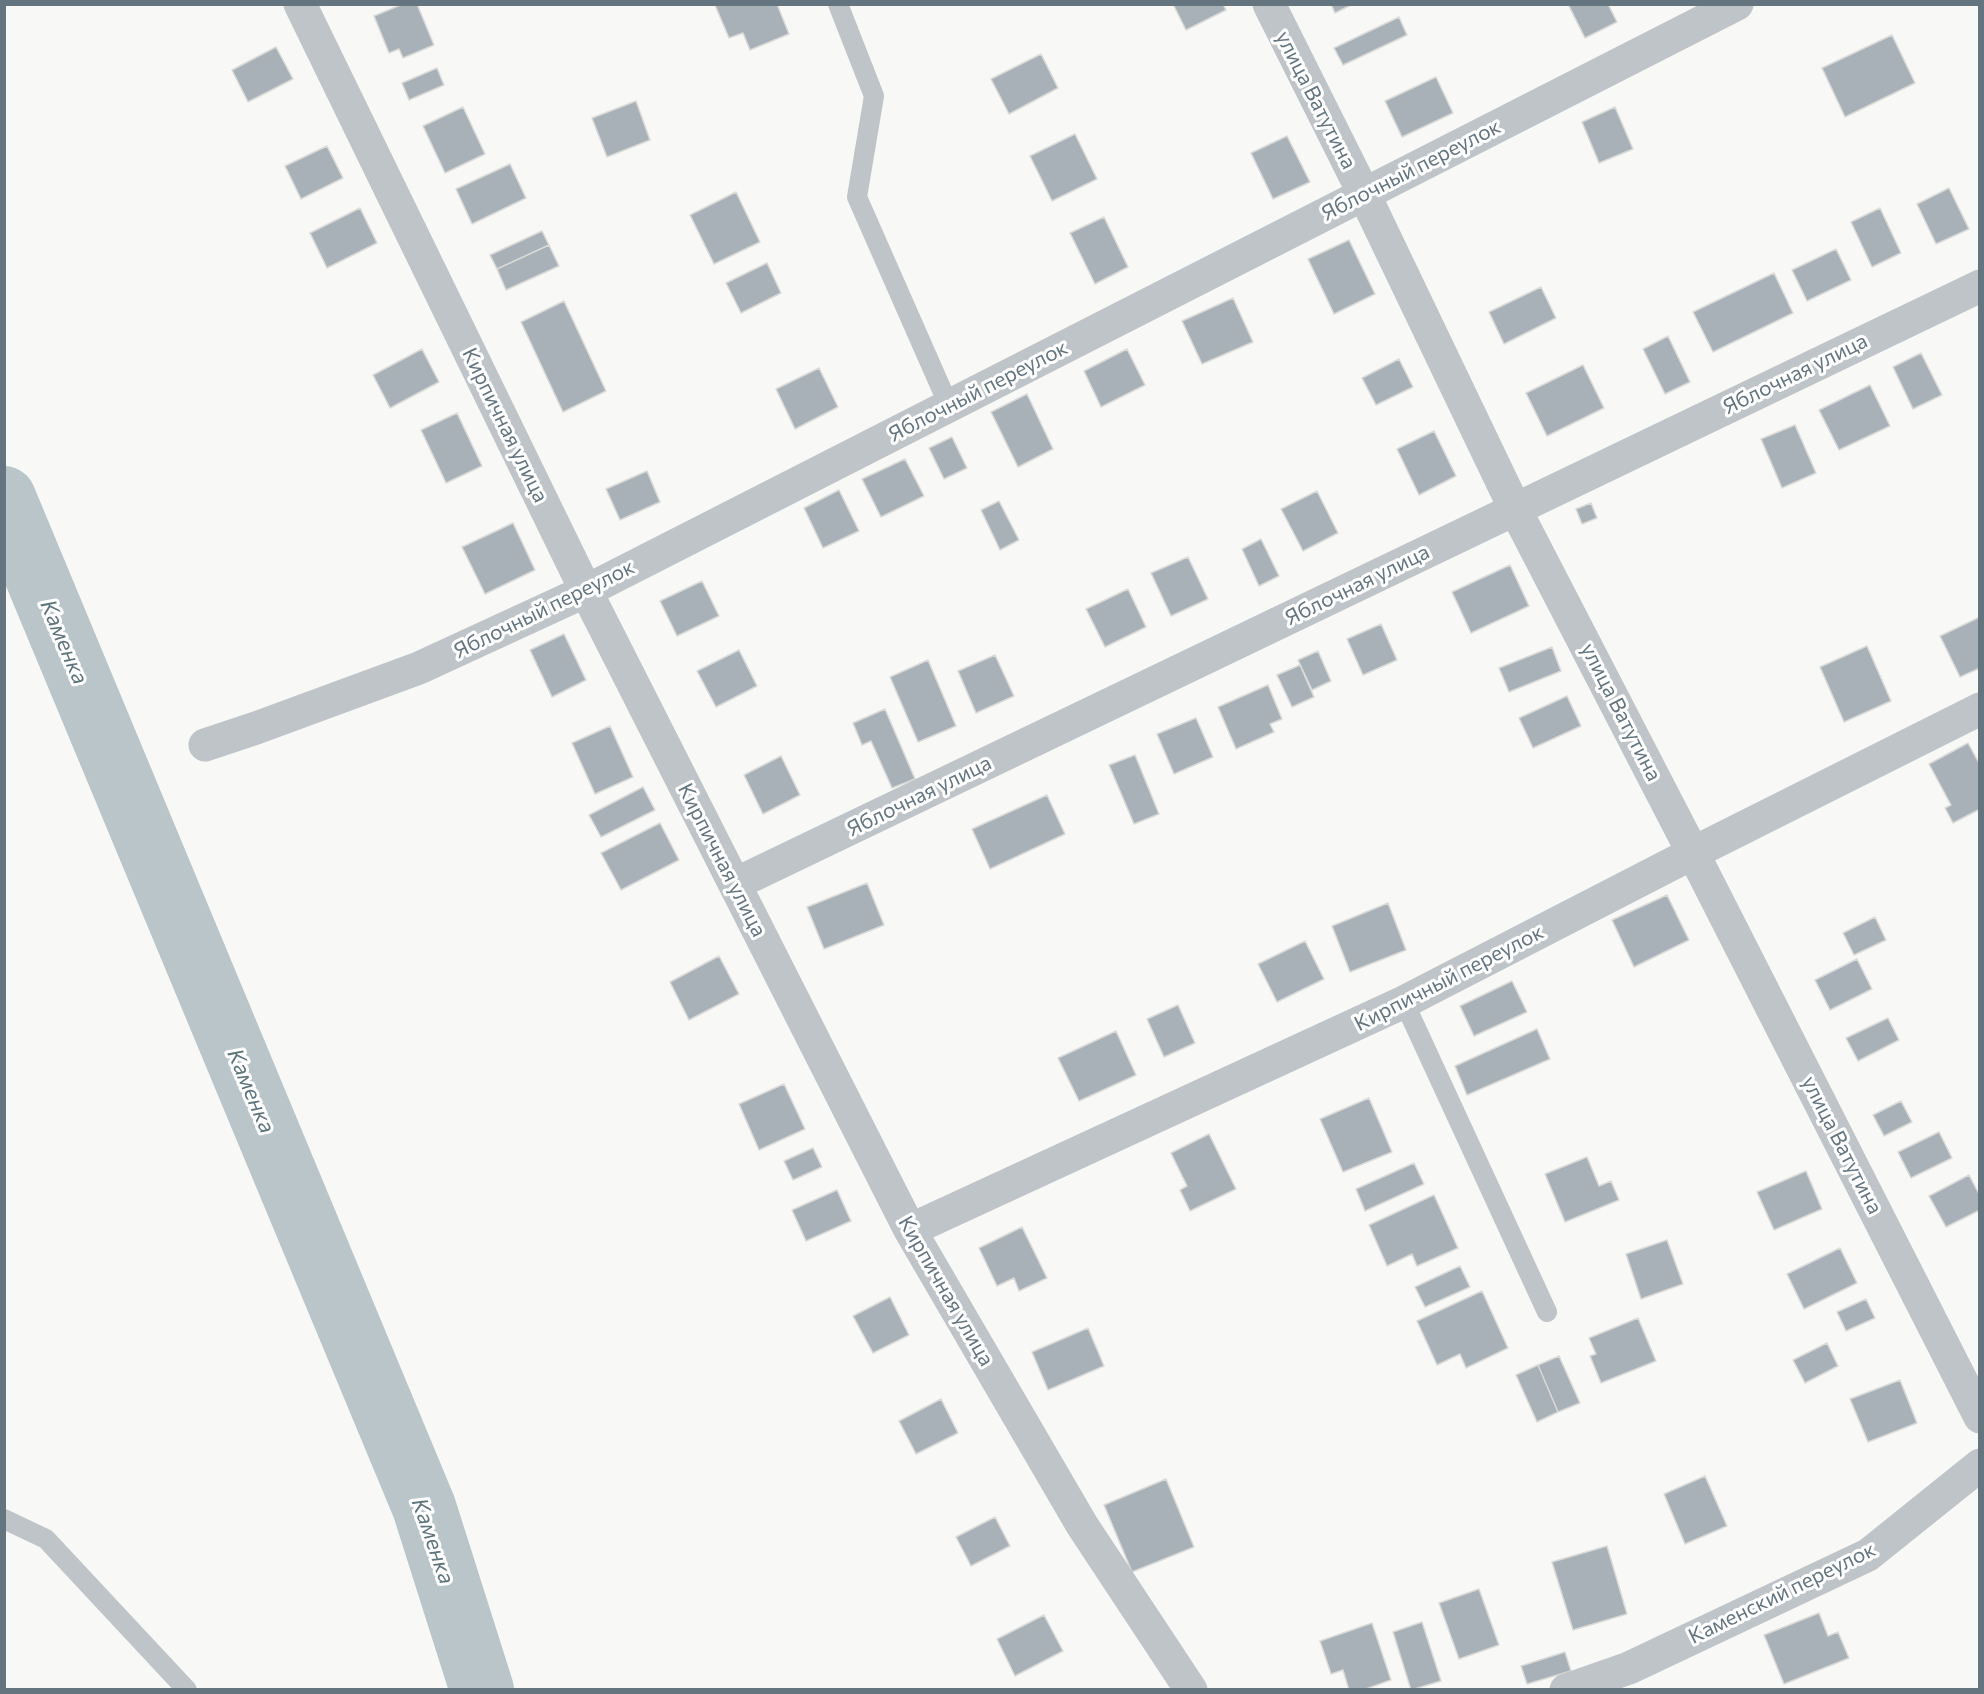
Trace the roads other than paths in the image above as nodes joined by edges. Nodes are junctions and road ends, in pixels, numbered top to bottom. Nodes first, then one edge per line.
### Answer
1 (300, 4) edge
2 (838, 4) edge
3 (1269, 4) edge
4 (1737, 4) edge
5 (1364, 194) junction
6 (1980, 286) edge
7 (949, 406) junction
8 (1515, 509) junction
9 (586, 591) junction
10 (1980, 709) edge
11 (205, 744) dead end
12 (1694, 853) junction
13 (735, 884) junction
14 (1404, 1002) junction
15 (910, 1230) junction
16 (1547, 1312) dead end
17 (1980, 1417) edge
18 (1980, 1465) edge
19 (4, 1519) edge
20 (187, 1689) edge
21 (1191, 1689) edge
22 (1566, 1689) edge

1 - 9 street, Кирпичная улица
2 - 7 lane
3 - 5 street, улица Ватутина
4 - 5 street, Яблочный переулок
5 - 7 street, Яблочный переулок
5 - 8 street, улица Ватутина
6 - 8 street, Яблочная улица
7 - 9 street, Яблочный переулок
8 - 12 street, улица Ватутина
8 - 13 street, Яблочная улица
9 - 11 street, Яблочный переулок
9 - 13 street, Кирпичная улица
10 - 12 street, Кирпичный переулок
12 - 14 street, Кирпичный переулок
12 - 17 street, улица Ватутина
13 - 15 street, Кирпичная улица
14 - 15 street, Кирпичный переулок
14 - 16 lane
15 - 21 street, Кирпичная улица
18 - 22 street, Каменский переулок
19 - 20 lane

